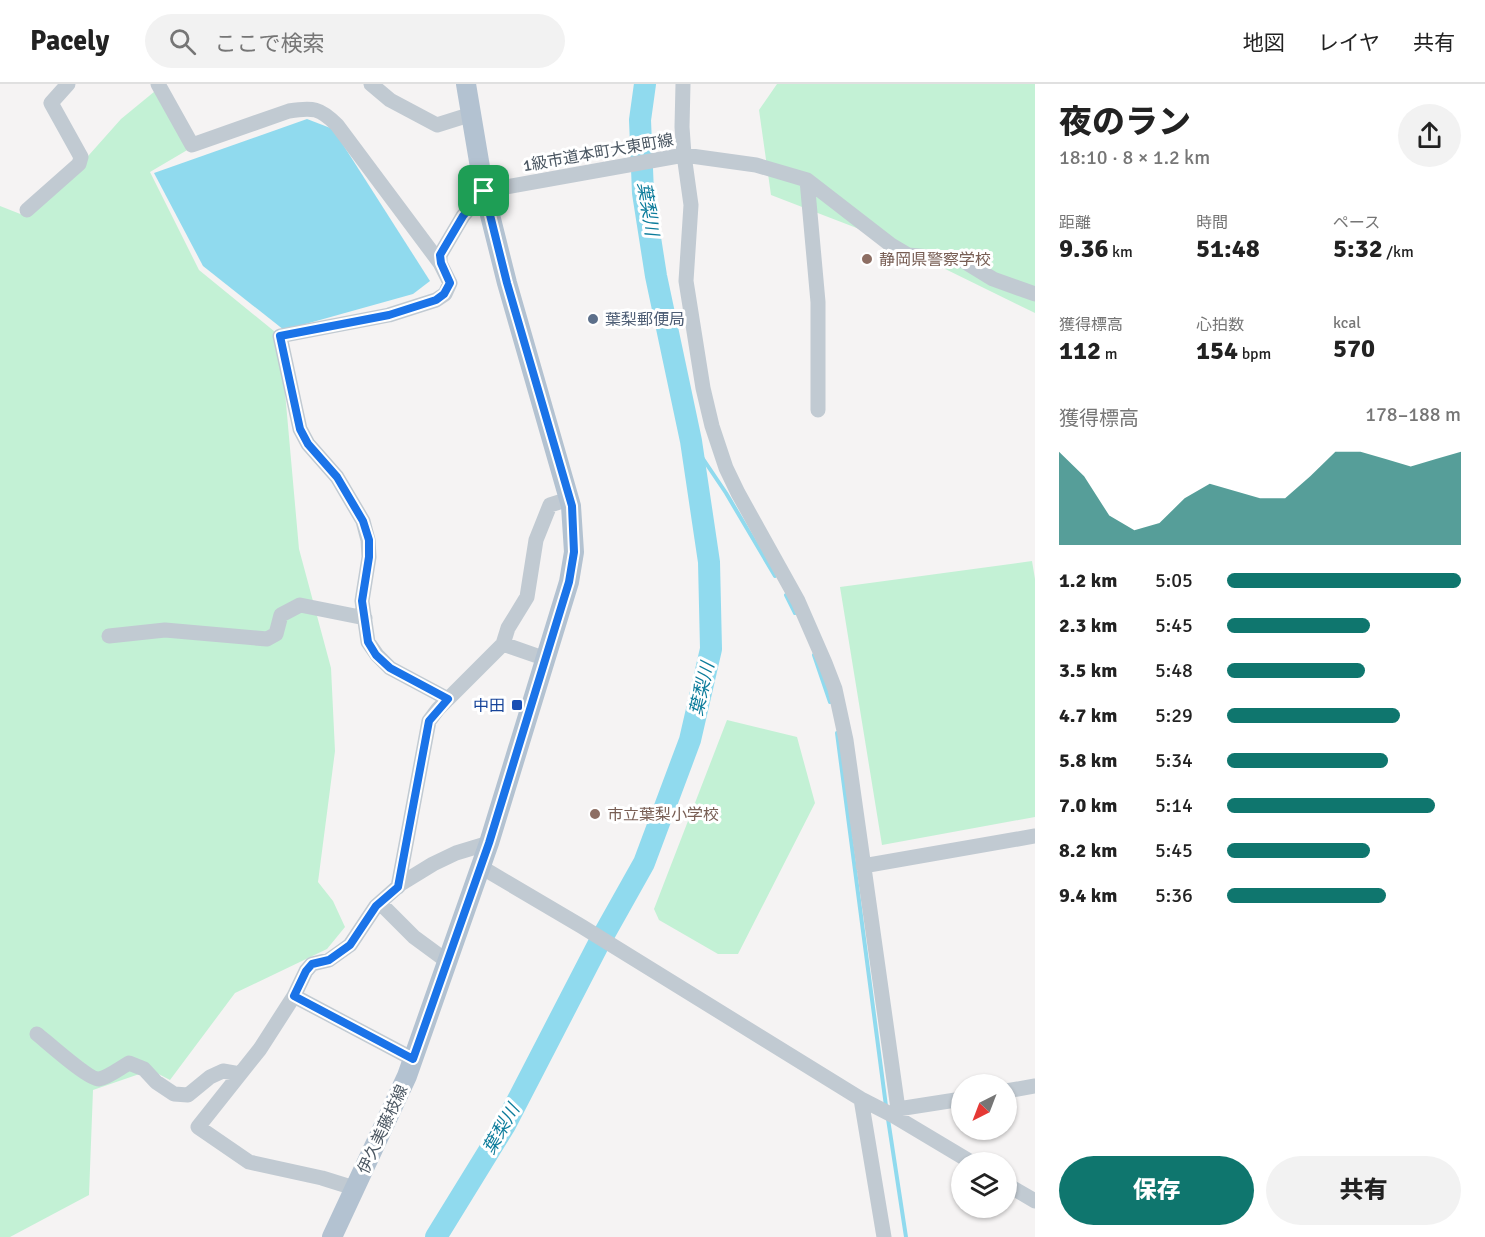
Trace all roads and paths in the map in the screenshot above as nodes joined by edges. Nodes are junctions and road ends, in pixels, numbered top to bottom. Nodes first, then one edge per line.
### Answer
1 (68, 84) edge
2 (158, 84) edge
3 (371, 84) edge
4 (466, 84) edge
5 (683, 84) edge
6 (472, 114) junction
7 (684, 155) junction
8 (807, 180) junction
9 (484, 191) junction
10 (27, 210) dead end
11 (441, 263) junction
12 (1035, 294) edge
13 (818, 410) dead end
14 (569, 499) junction
15 (364, 618) junction
16 (110, 636) dead end
17 (503, 644) junction
18 (546, 658) junction
19 (448, 699) junction
20 (1035, 836) edge
21 (489, 843) junction
22 (863, 866) junction
23 (481, 867) junction
24 (398, 887) junction
25 (380, 903) junction
26 (448, 962) junction
27 (294, 996) junction
28 (37, 1034) dead end
29 (413, 1059) junction
30 (240, 1074) junction
31 (1035, 1086) edge
32 (1017, 1089) edge
33 (861, 1099) junction
34 (951, 1100) edge
35 (896, 1113) junction
36 (956, 1152) edge
37 (354, 1188) junction
38 (1017, 1190) edge
39 (1035, 1201) edge
40 (332, 1237) edge
41 (884, 1237) edge

1 - 10 street
2 - 11 street
3 - 6 street
4 - 6 main road, 伊久美藤枝線
5 - 7 street, 1級市道本町大東町線
6 - 9 main road, 伊久美藤枝線
7 - 8 street
7 - 9 street, 1級市道本町大東町線
7 - 22 street
8 - 12 street
8 - 13 street
9 - 11 street
9 - 14 main road, 伊久美藤枝線
11 - 15 street
14 - 17 street
14 - 18 main road, 伊久美藤枝線
15 - 16 street
15 - 19 street
17 - 18 street
17 - 19 street
18 - 21 main road, 伊久美藤枝線
19 - 24 street
20 - 22 street
21 - 23 main road, 伊久美藤枝線
21 - 24 street
22 - 35 street
23 - 26 main road, 伊久美藤枝線
23 - 33 street
24 - 25 street
25 - 26 street
25 - 27 street
26 - 29 main road, 伊久美藤枝線
27 - 29 street
27 - 30 street
28 - 30 street
29 - 37 main road, 伊久美藤枝線
30 - 37 street
31 - 32 street
33 - 35 street
33 - 41 street
34 - 35 street
35 - 36 street
37 - 40 main road, 伊久美藤枝線
38 - 39 street

